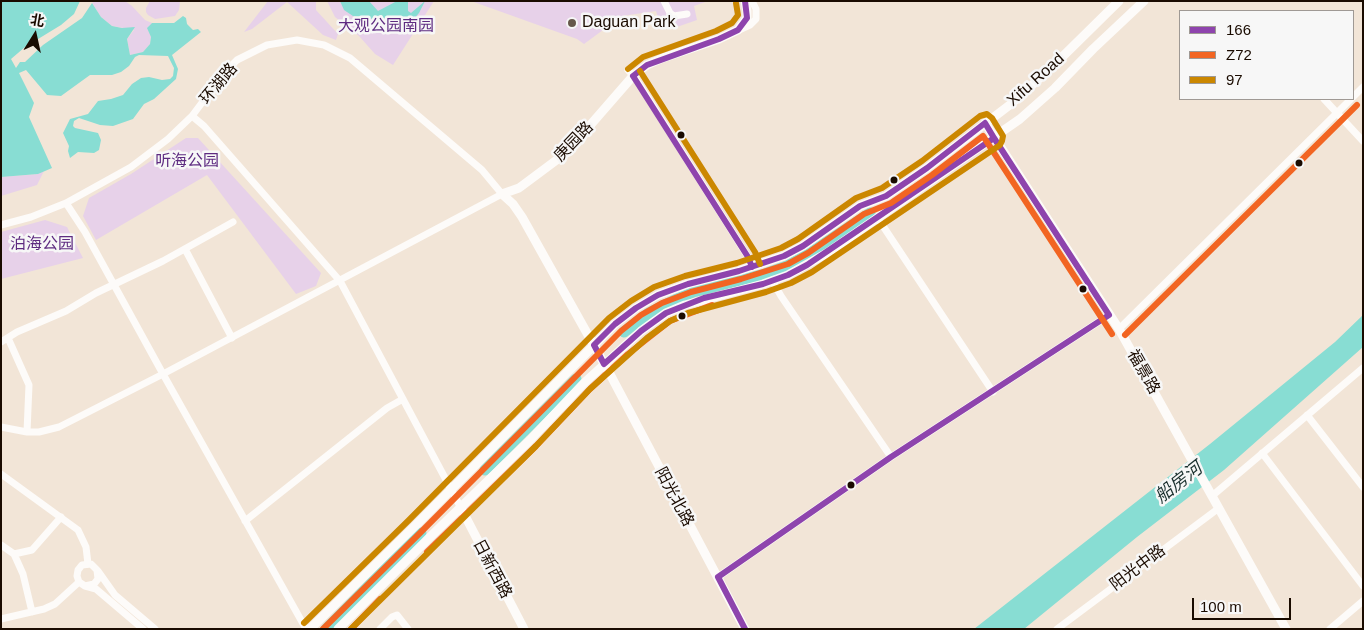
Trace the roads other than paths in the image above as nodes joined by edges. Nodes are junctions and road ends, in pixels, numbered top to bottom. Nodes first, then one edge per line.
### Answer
1 (664, 1) edge
2 (745, 1) edge
3 (752, 1) edge
4 (1119, 1) edge
5 (1144, 1) edge
6 (686, 14) dead end
7 (738, 30) junction
8 (631, 73) junction
9 (1363, 87) edge
10 (1354, 96) edge
11 (1325, 100) edge
12 (1350, 100) edge
13 (1336, 112) junction
14 (192, 116) junction
15 (985, 123) junction
16 (994, 138) junction
17 (1363, 141) edge
18 (502, 194) junction
19 (66, 203) junction
20 (878, 218) junction
21 (233, 222) dead end
22 (1, 224) edge
23 (185, 249) junction
24 (752, 267) junction
25 (772, 280) junction
26 (340, 281) junction
27 (114, 285) junction
28 (1109, 315) junction
29 (1119, 330) junction
30 (232, 338) junction
31 (5, 340) edge
32 (594, 345) junction
33 (604, 364) junction
34 (1363, 368) edge
35 (163, 374) junction
36 (993, 392) junction
37 (403, 399) junction
38 (1307, 415) junction
39 (1, 427) edge
40 (27, 432) junction
41 (1262, 453) junction
42 (891, 457) junction
43 (1, 474) edge
44 (1363, 487) edge
45 (451, 489) junction
46 (1212, 496) junction
47 (461, 508) junction
48 (1219, 508) junction
49 (61, 517) junction
50 (245, 522) junction
51 (1, 545) edge
52 (14, 554) junction
53 (88, 564) junction
54 (97, 570) junction
55 (718, 577) junction
56 (82, 584) junction
57 (1363, 586) edge
58 (1363, 601) edge
59 (32, 612) junction
60 (1, 619) edge
61 (143, 629) edge
62 (156, 629) edge
63 (308, 629) edge
64 (338, 629) edge
65 (380, 629) edge
66 (408, 629) edge
67 (524, 629) edge
68 (745, 629) edge
69 (1057, 629) edge
70 (1286, 629) edge
71 (1330, 629) edge

1 - 6 street
2 - 7 main road
3 - 7 street
4 - 15 main road, Xifu Road
5 - 16 main road, Xifu Road
7 - 8 main road, 庚园路
8 - 18 main road, 庚园路
8 - 24 street
9 - 10 street
11 - 13 street
12 - 13 street
13 - 17 street
13 - 29 street
14 - 18 street, 环湖路
14 - 19 street, 环湖路
14 - 26 street
15 - 16 main road, 福景路
15 - 24 main road, Xifu Road
16 - 20 main road, Xifu Road
16 - 28 main road, 福景路
18 - 26 street
18 - 32 main road, 阳光北路
19 - 22 street, 环湖路
19 - 27 street
20 - 25 main road, Xifu Road
20 - 36 street
21 - 23 street
23 - 27 street
23 - 30 street
24 - 32 main road, Xifu Road
25 - 33 main road, Xifu Road
25 - 42 street
26 - 30 street
26 - 37 street
27 - 31 street
27 - 35 street
28 - 29 main road, 福景路
28 - 36 street
29 - 46 main road, 福景路
30 - 35 street
31 - 40 street
32 - 33 main road, 阳光北路
32 - 45 main road, Xifu Road
33 - 47 main road, Xifu Road
33 - 55 main road, 阳光北路
34 - 38 street
35 - 40 street
35 - 50 street
36 - 42 street
37 - 45 street
37 - 50 street
38 - 41 street
38 - 44 street
39 - 40 street
41 - 46 street
41 - 57 street
42 - 55 street
43 - 49 street
45 - 47 street
45 - 63 main road, Xifu Road
46 - 48 main road, 福景路
47 - 64 main road, Xifu Road
47 - 67 main road, 日新西路
48 - 69 street, 阳光中路
48 - 70 main road, 福景路
49 - 52 street
49 - 53 street
50 - 63 street
51 - 52 street
52 - 59 street
53 - 54 street
53 - 56 street
54 - 56 street
54 - 62 street
55 - 68 main road, 阳光北路
56 - 59 street
56 - 61 street
58 - 71 street
59 - 60 street
65 - 66 street

